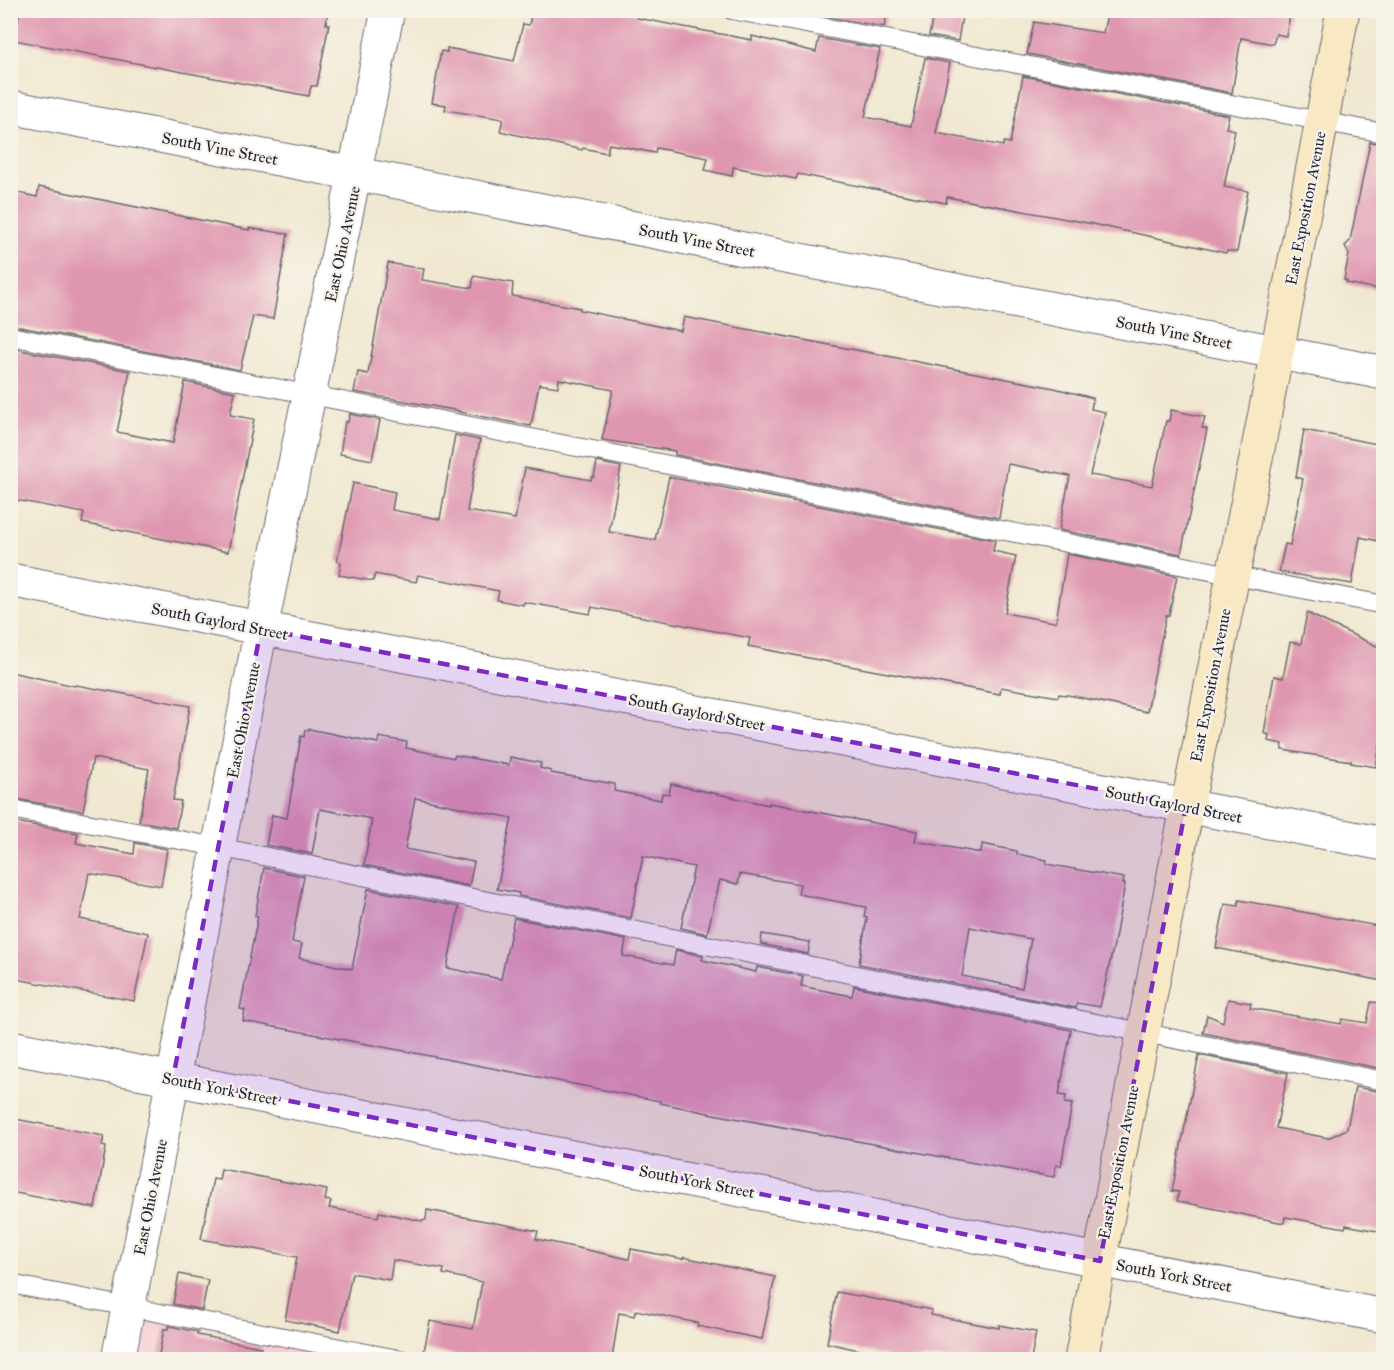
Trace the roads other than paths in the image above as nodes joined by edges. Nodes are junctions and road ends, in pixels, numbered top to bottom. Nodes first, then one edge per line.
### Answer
1 (388, 10) edge
2 (732, 10) edge
3 (1343, 10) edge
4 (10, 107) edge
5 (1322, 122) junction
6 (1383, 134) edge
7 (356, 174) junction
8 (10, 336) edge
9 (1278, 352) junction
10 (1383, 373) edge
11 (310, 395) junction
12 (1232, 574) junction
13 (10, 580) edge
14 (1383, 605) edge
15 (261, 629) junction
16 (1186, 806) junction
17 (10, 809) edge
18 (1383, 844) edge
19 (218, 847) junction
20 (1142, 1033) junction
21 (10, 1047) edge
22 (173, 1078) junction
23 (1383, 1081) edge
24 (1100, 1260) junction
25 (10, 1284) edge
26 (128, 1306) junction
27 (1383, 1316) edge
28 (358, 1355) edge
29 (118, 1359) edge
30 (403, 1359) edge
31 (1082, 1359) edge

1 - 7 street, East Ohio Avenue
2 - 5 lane
3 - 5 street, East Exposition Avenue
4 - 7 street, South Vine Street
5 - 6 lane
5 - 9 street, East Exposition Avenue
7 - 9 street, South Vine Street
7 - 11 street, East Ohio Avenue
8 - 11 lane
9 - 10 street, South Vine Street
9 - 12 street, East Exposition Avenue
11 - 12 lane
11 - 15 street, East Ohio Avenue
12 - 14 lane
12 - 16 street, East Exposition Avenue
13 - 15 street, South Gaylord Street
15 - 16 street, South Gaylord Street
15 - 19 street, East Ohio Avenue
16 - 18 street, South Gaylord Street
16 - 20 street, East Exposition Avenue
17 - 19 lane
19 - 20 lane
19 - 22 street, East Ohio Avenue
20 - 23 lane
20 - 24 street, East Exposition Avenue
21 - 22 street, South York Street
22 - 24 street, South York Street
22 - 26 street, East Ohio Avenue
24 - 27 street, South York Street
24 - 31 street, East Exposition Avenue
25 - 26 lane
26 - 28 lane
26 - 29 street, East Ohio Avenue
28 - 30 lane

